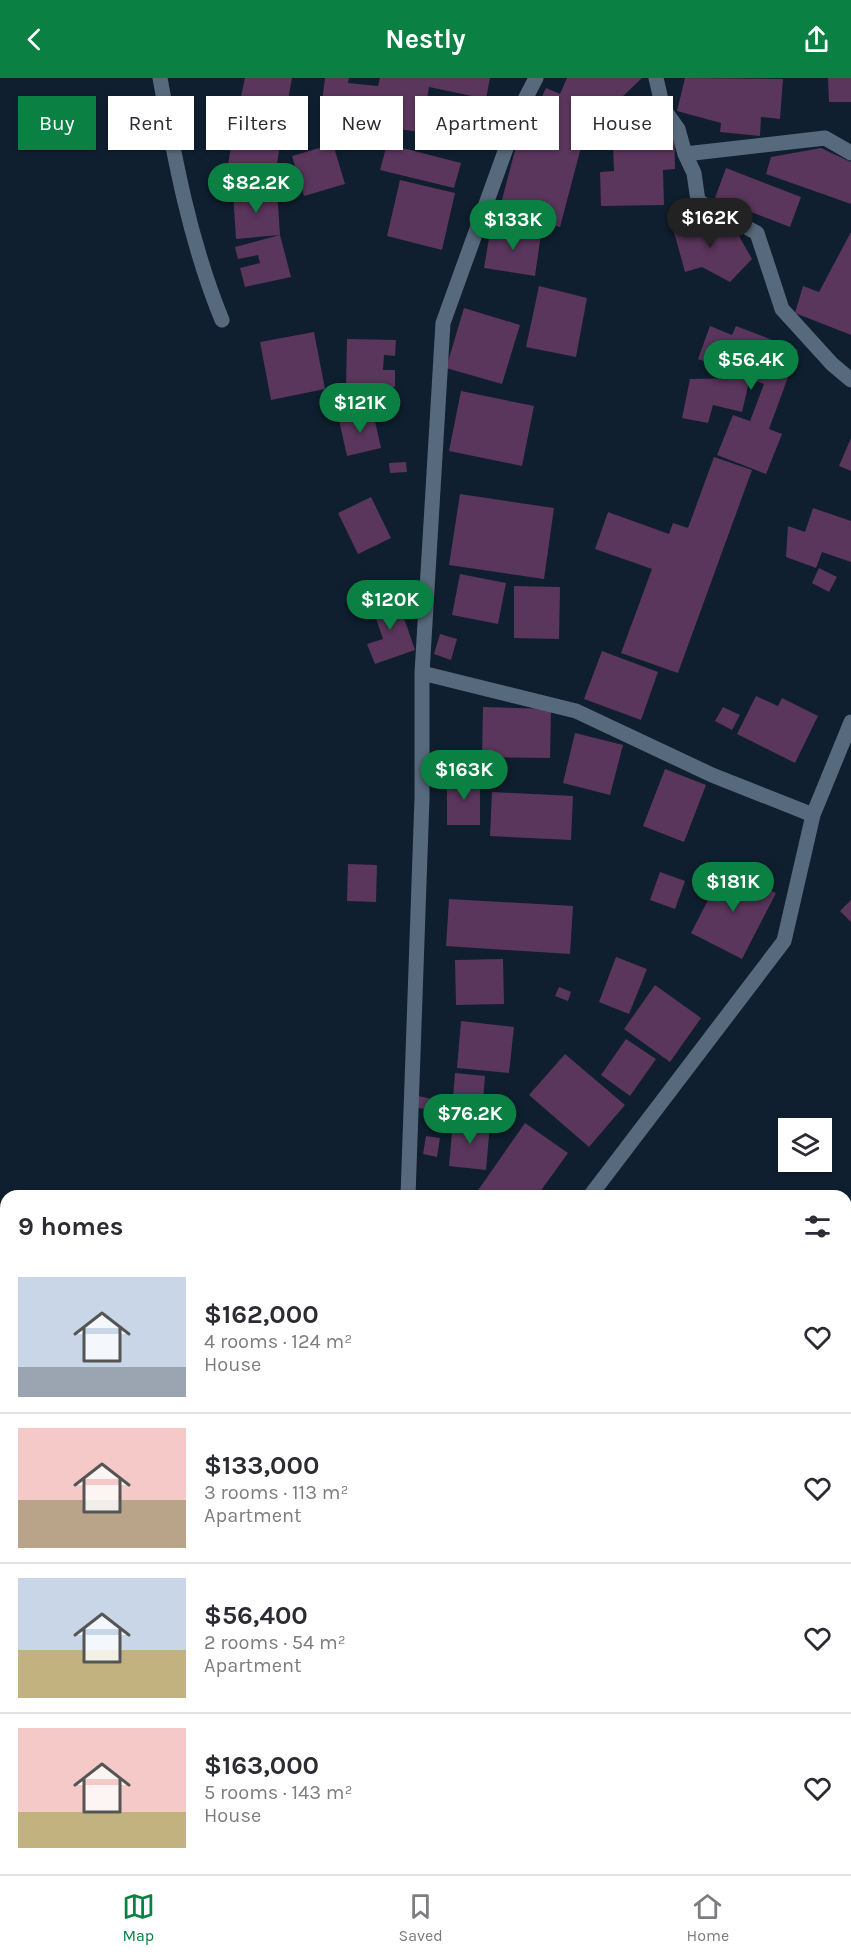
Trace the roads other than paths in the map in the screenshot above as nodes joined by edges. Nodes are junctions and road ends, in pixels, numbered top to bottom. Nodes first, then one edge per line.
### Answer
1 (160, 78) edge
2 (536, 78) edge
3 (656, 78) edge
4 (851, 153) edge
5 (685, 154) junction
6 (222, 320) dead end
7 (851, 380) edge
8 (422, 673) junction
9 (851, 722) edge
10 (813, 815) junction
11 (408, 1190) edge
12 (595, 1190) edge

1 - 6 street
2 - 8 street
3 - 5 street
4 - 5 street
5 - 7 street
8 - 10 street
8 - 11 street
9 - 10 street
10 - 12 street

